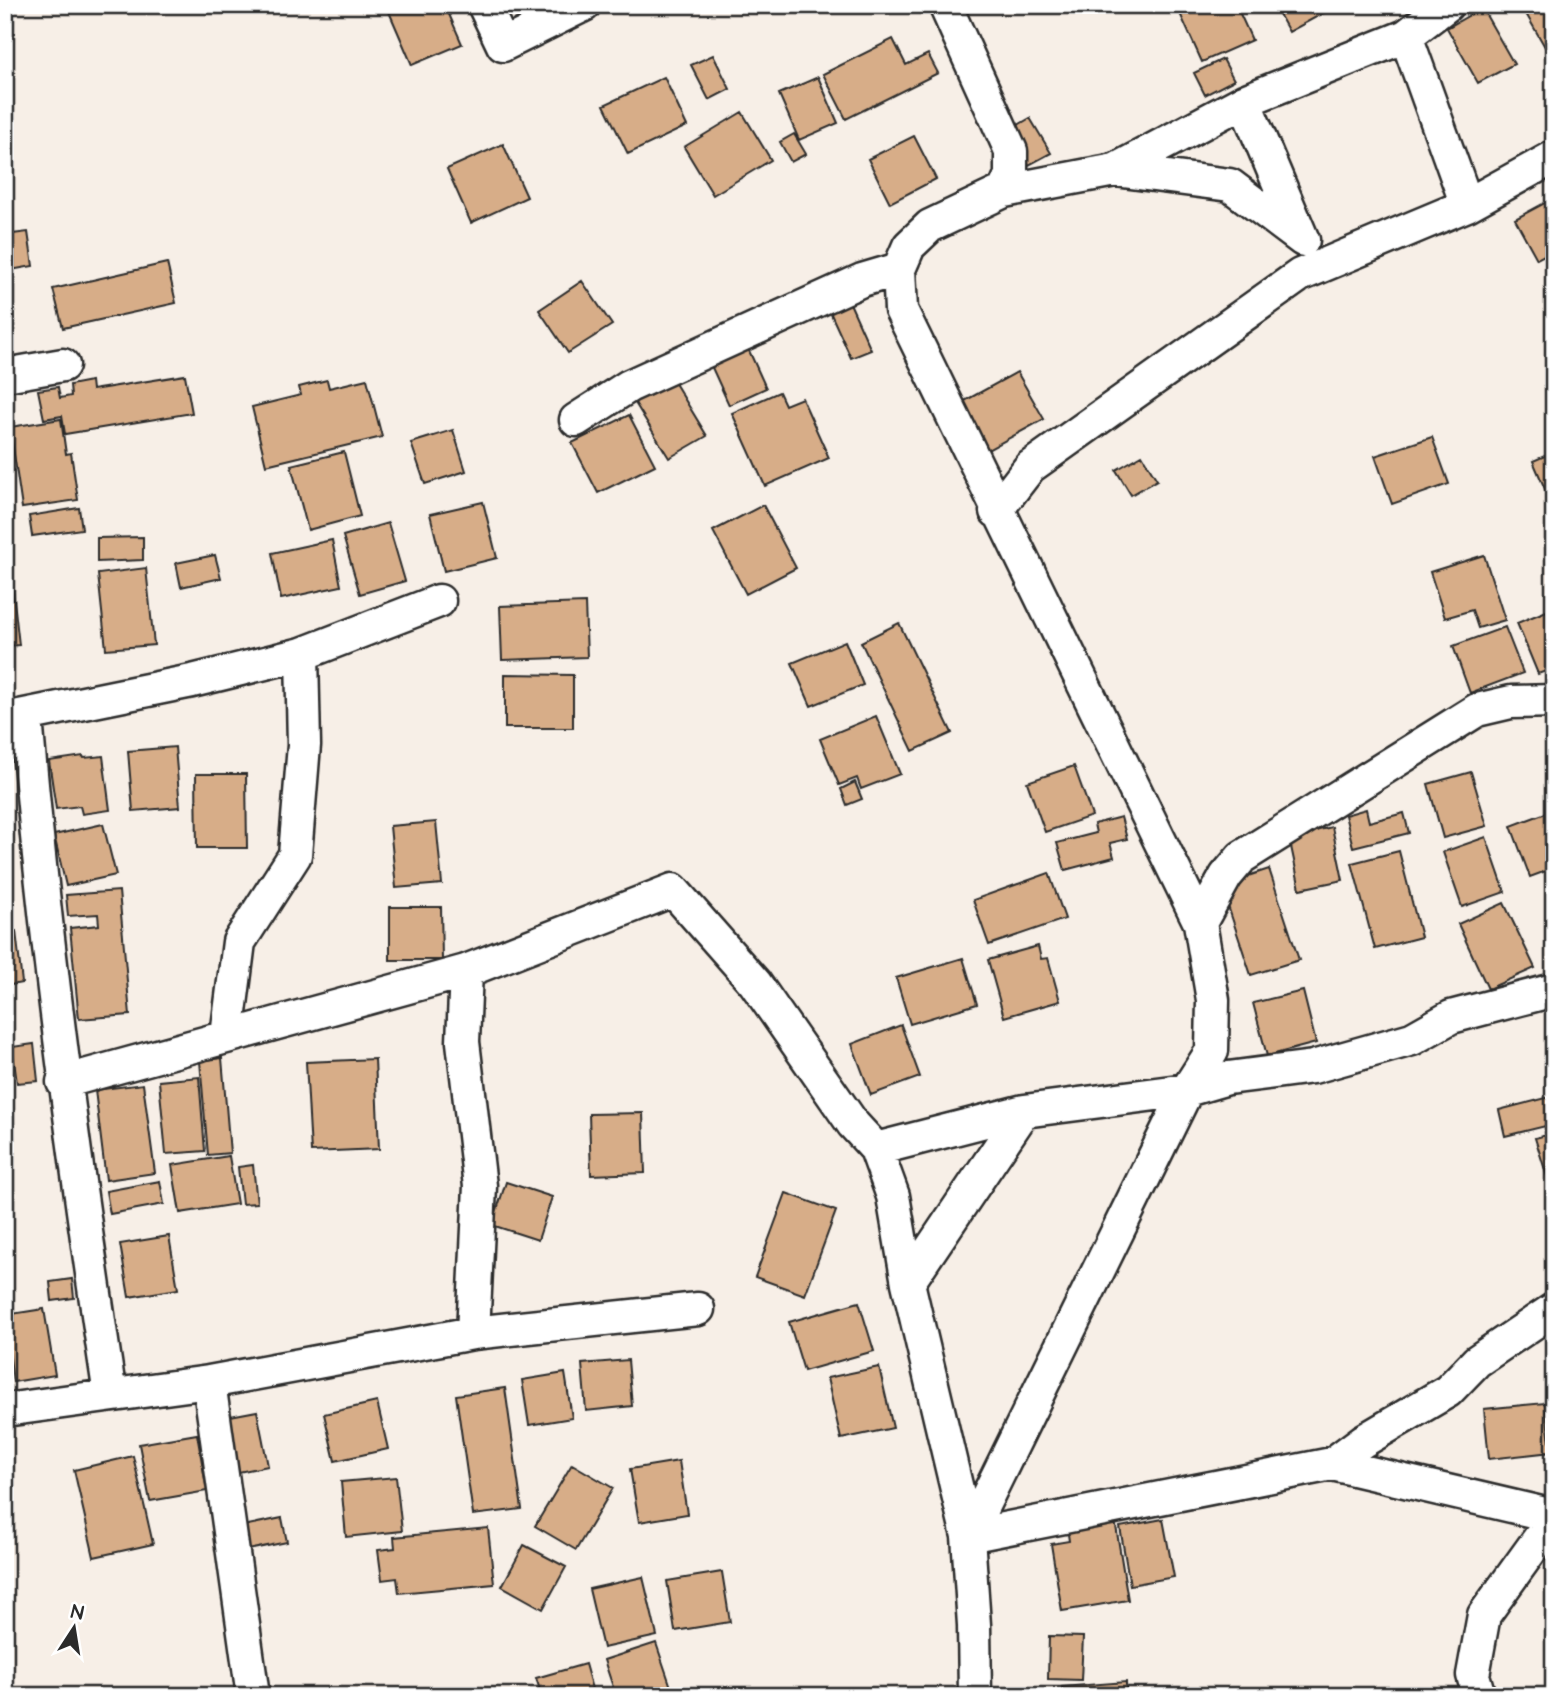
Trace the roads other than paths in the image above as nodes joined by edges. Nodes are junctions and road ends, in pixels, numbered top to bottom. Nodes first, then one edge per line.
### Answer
1 (484, 5) edge
2 (584, 5) edge
3 (945, 5) edge
4 (1447, 5) edge
5 (1406, 36) junction
6 (1244, 101) junction
7 (1554, 158) edge
8 (1115, 170) junction
9 (1004, 191) junction
10 (1467, 205) junction
11 (1303, 240) junction
12 (899, 269) junction
13 (1300, 275) junction
14 (63, 365) dead end
15 (5, 375) edge
16 (576, 419) dead end
17 (977, 467) junction
18 (1030, 467) junction
19 (996, 510) junction
20 (439, 601) dead end
21 (302, 654) junction
22 (1554, 701) edge
23 (15, 718) edge
24 (1200, 923) junction
25 (466, 971) junction
26 (1554, 990) edge
27 (227, 1036) junction
28 (1212, 1052) junction
29 (1228, 1078) junction
30 (63, 1082) junction
31 (1187, 1090) junction
32 (1024, 1111) junction
33 (876, 1149) junction
34 (908, 1283) junction
35 (698, 1309) dead end
36 (1554, 1309) edge
37 (473, 1333) junction
38 (209, 1382) junction
39 (110, 1395) junction
40 (5, 1410) edge
41 (1332, 1464) junction
42 (1554, 1517) edge
43 (968, 1536) junction
44 (253, 1696) edge
45 (975, 1696) edge
46 (1479, 1696) edge

1 - 2 street
3 - 9 street
4 - 5 street
5 - 6 street
5 - 10 street
6 - 8 street
6 - 11 street
7 - 10 street
8 - 9 street
8 - 11 street
9 - 12 street
10 - 13 street
11 - 13 street
12 - 16 street
12 - 17 street
13 - 18 street
14 - 15 street
17 - 18 street
17 - 19 street
18 - 19 street
19 - 24 street
20 - 21 street
21 - 23 street
21 - 27 street
22 - 24 street
23 - 30 street
24 - 28 street
25 - 27 street
25 - 33 street
25 - 37 street
26 - 29 street
27 - 30 street
28 - 29 street
28 - 31 street
29 - 31 street
30 - 39 street
31 - 32 street
31 - 43 street
32 - 33 street
32 - 34 street
33 - 34 street
34 - 43 street
35 - 37 street
36 - 41 street
37 - 38 street
38 - 39 street
38 - 44 street
39 - 40 street
41 - 42 street
41 - 43 street
42 - 46 street
43 - 45 street

